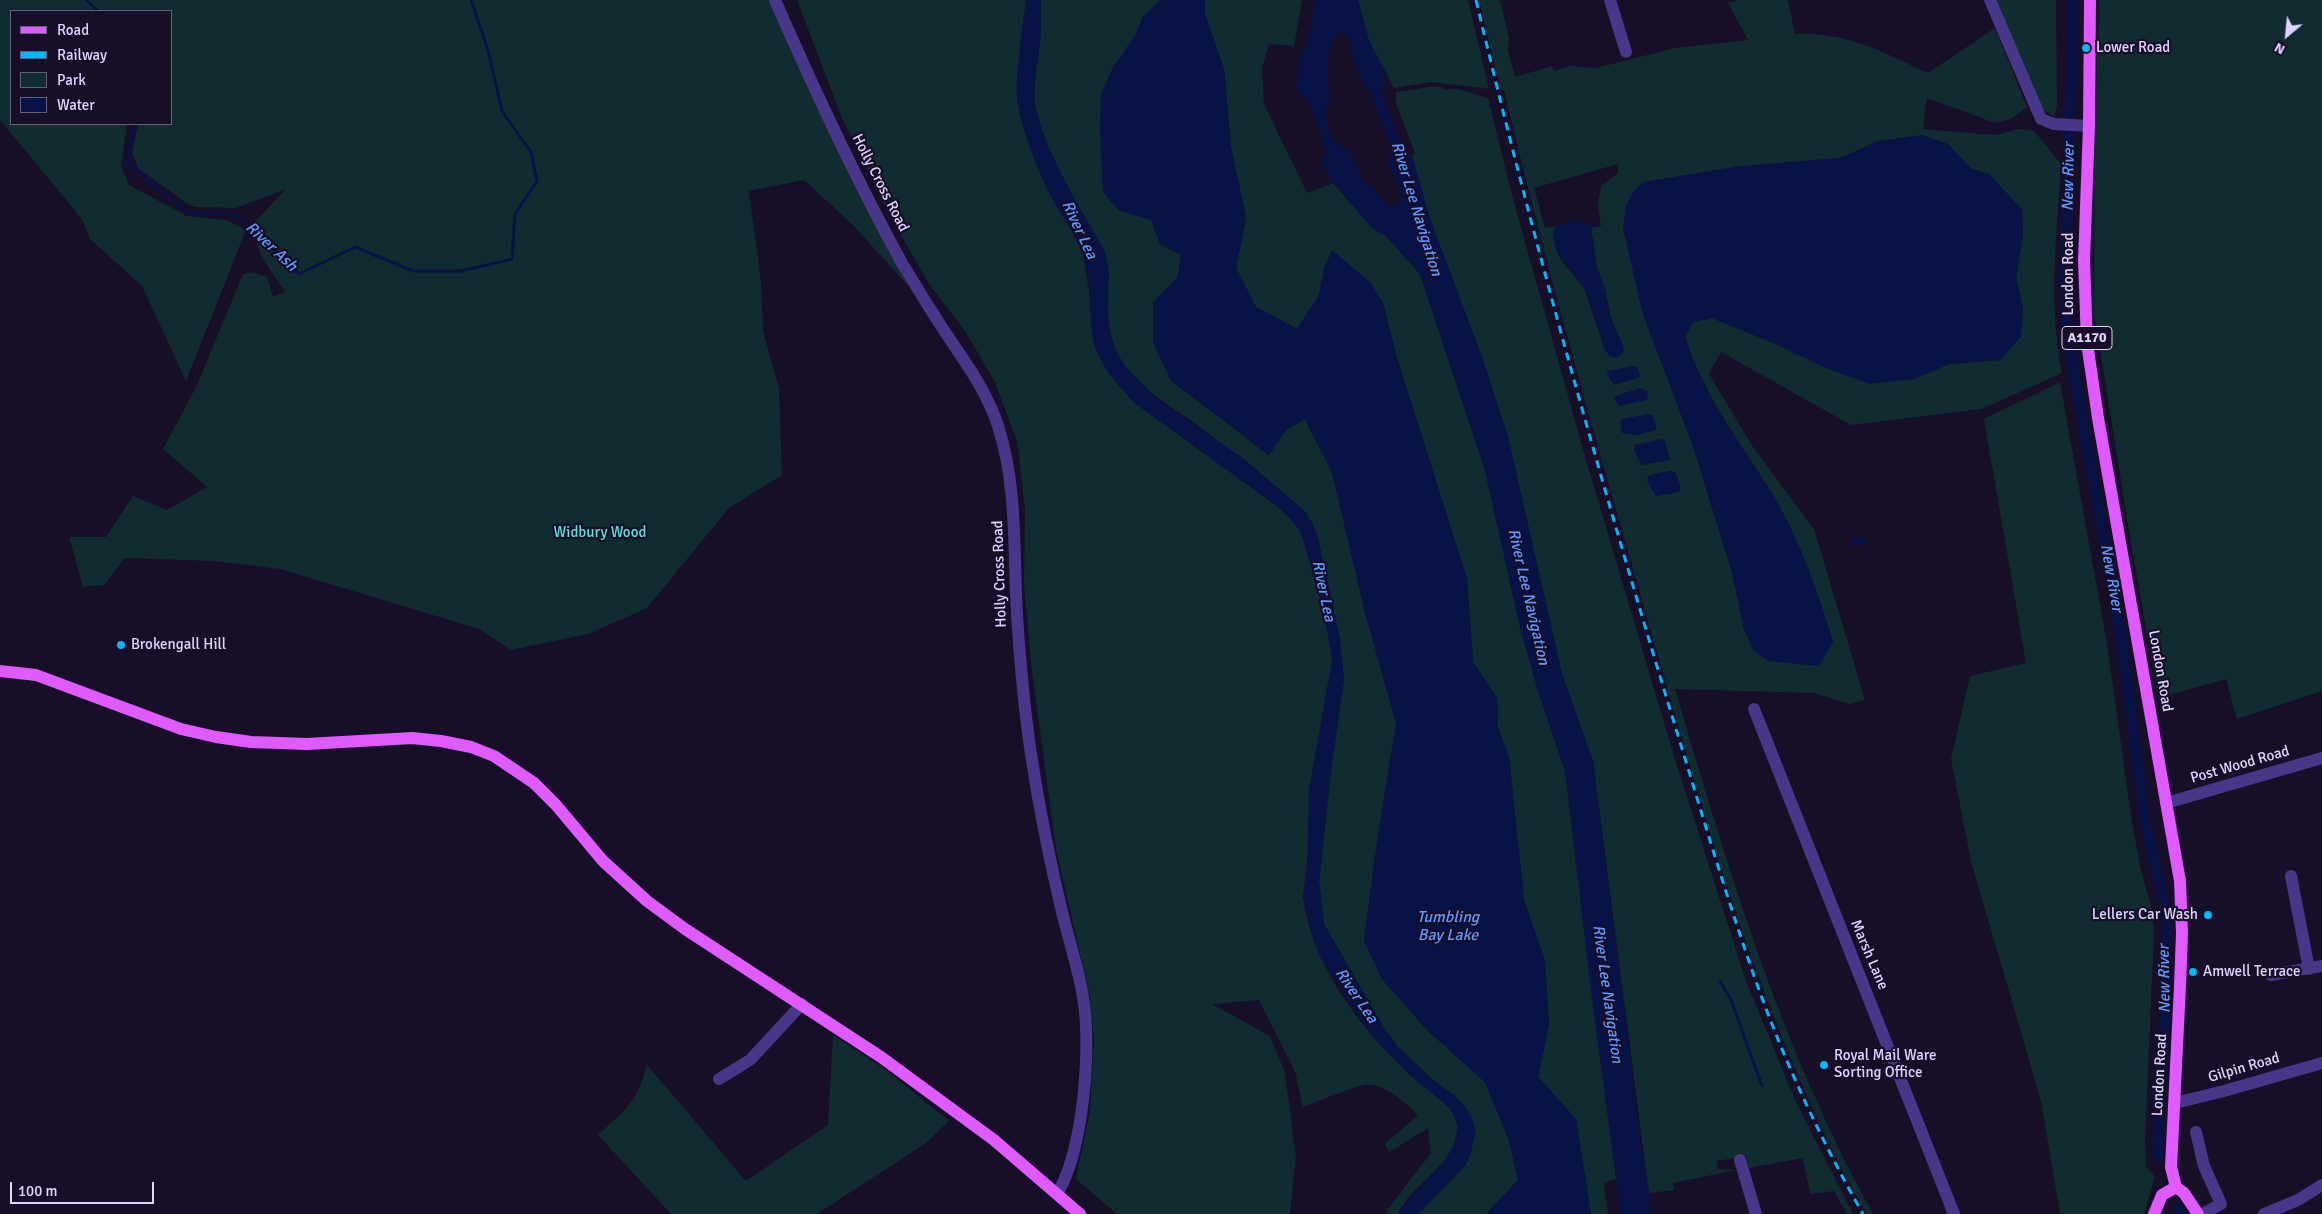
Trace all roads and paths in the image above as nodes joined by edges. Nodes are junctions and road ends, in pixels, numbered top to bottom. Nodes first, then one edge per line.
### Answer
1 (775, 0) edge
2 (1610, 0) edge
3 (1990, 0) edge
4 (2090, 0) edge
5 (1626, 52) dead end
6 (2088, 126) junction
7 (0, 671) edge
8 (1754, 709) dead end
9 (2322, 758) edge
10 (2166, 803) junction
11 (2291, 876) dead end
12 (2316, 968) edge
13 (2271, 975) dead end
14 (802, 1004) junction
15 (2322, 1064) edge
16 (719, 1079) dead end
17 (2175, 1103) junction
18 (2196, 1132) dead end
19 (1740, 1160) dead end
20 (2322, 1185) edge
21 (2176, 1187) junction
22 (1057, 1194) junction
23 (1069, 1210) edge
24 (1080, 1214) edge
25 (1756, 1214) edge
26 (1954, 1214) edge
27 (2154, 1214) edge
28 (2198, 1214) edge
29 (2202, 1214) edge
30 (2264, 1214) edge

1 - 22 street, Holly Cross Road
2 - 5 street
3 - 6 street
4 - 6 main road, A1170
6 - 10 main road, London Road / A1170
7 - 14 main road
8 - 26 street, Marsh Lane
9 - 10 street, Post Wood Road
10 - 17 main road, London Road / A1170
11 - 12 street
12 - 13 street
14 - 16 street
14 - 22 main road
15 - 17 street, Gilpin Road
17 - 21 main road, London Road / A1170
18 - 29 street
19 - 25 street
20 - 30 street
21 - 27 main road
21 - 28 main road, London Road
22 - 23 main road
23 - 24 main road

